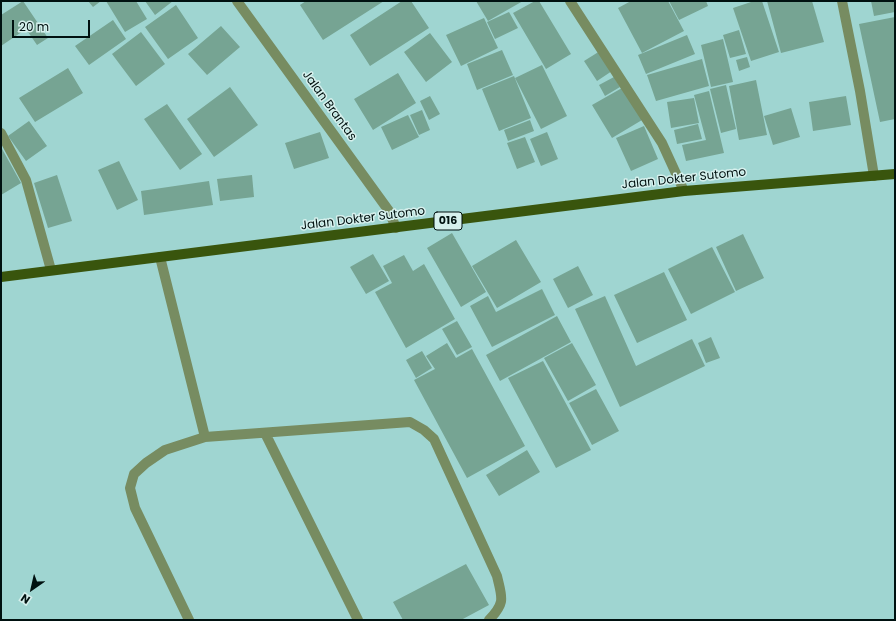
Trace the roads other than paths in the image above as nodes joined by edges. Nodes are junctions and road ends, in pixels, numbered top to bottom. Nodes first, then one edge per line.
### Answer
1 (237, 1) edge
2 (570, 1) edge
3 (842, 1) edge
4 (1, 133) edge
5 (895, 174) edge
6 (874, 176) junction
7 (684, 191) junction
8 (396, 228) junction
9 (160, 257) junction
10 (51, 270) junction
11 (1, 277) edge
12 (265, 433) junction
13 (206, 438) junction
14 (190, 620) edge
15 (358, 620) edge
16 (489, 620) edge

1 - 8 street, Jalan Brantas
2 - 7 street
3 - 6 street
4 - 10 street
5 - 6 main road, Jalan Dokter Sutomo / 016
6 - 7 main road, Jalan Dokter Sutomo / 016
7 - 8 main road, Jalan Dokter Sutomo / 016
8 - 9 main road, Jalan Dokter Sutomo / 016
9 - 10 main road, Jalan Dokter Sutomo / 016
9 - 13 street
10 - 11 main road, Jalan Dokter Sutomo / 016
12 - 13 street
12 - 15 street
12 - 16 street
13 - 14 street

